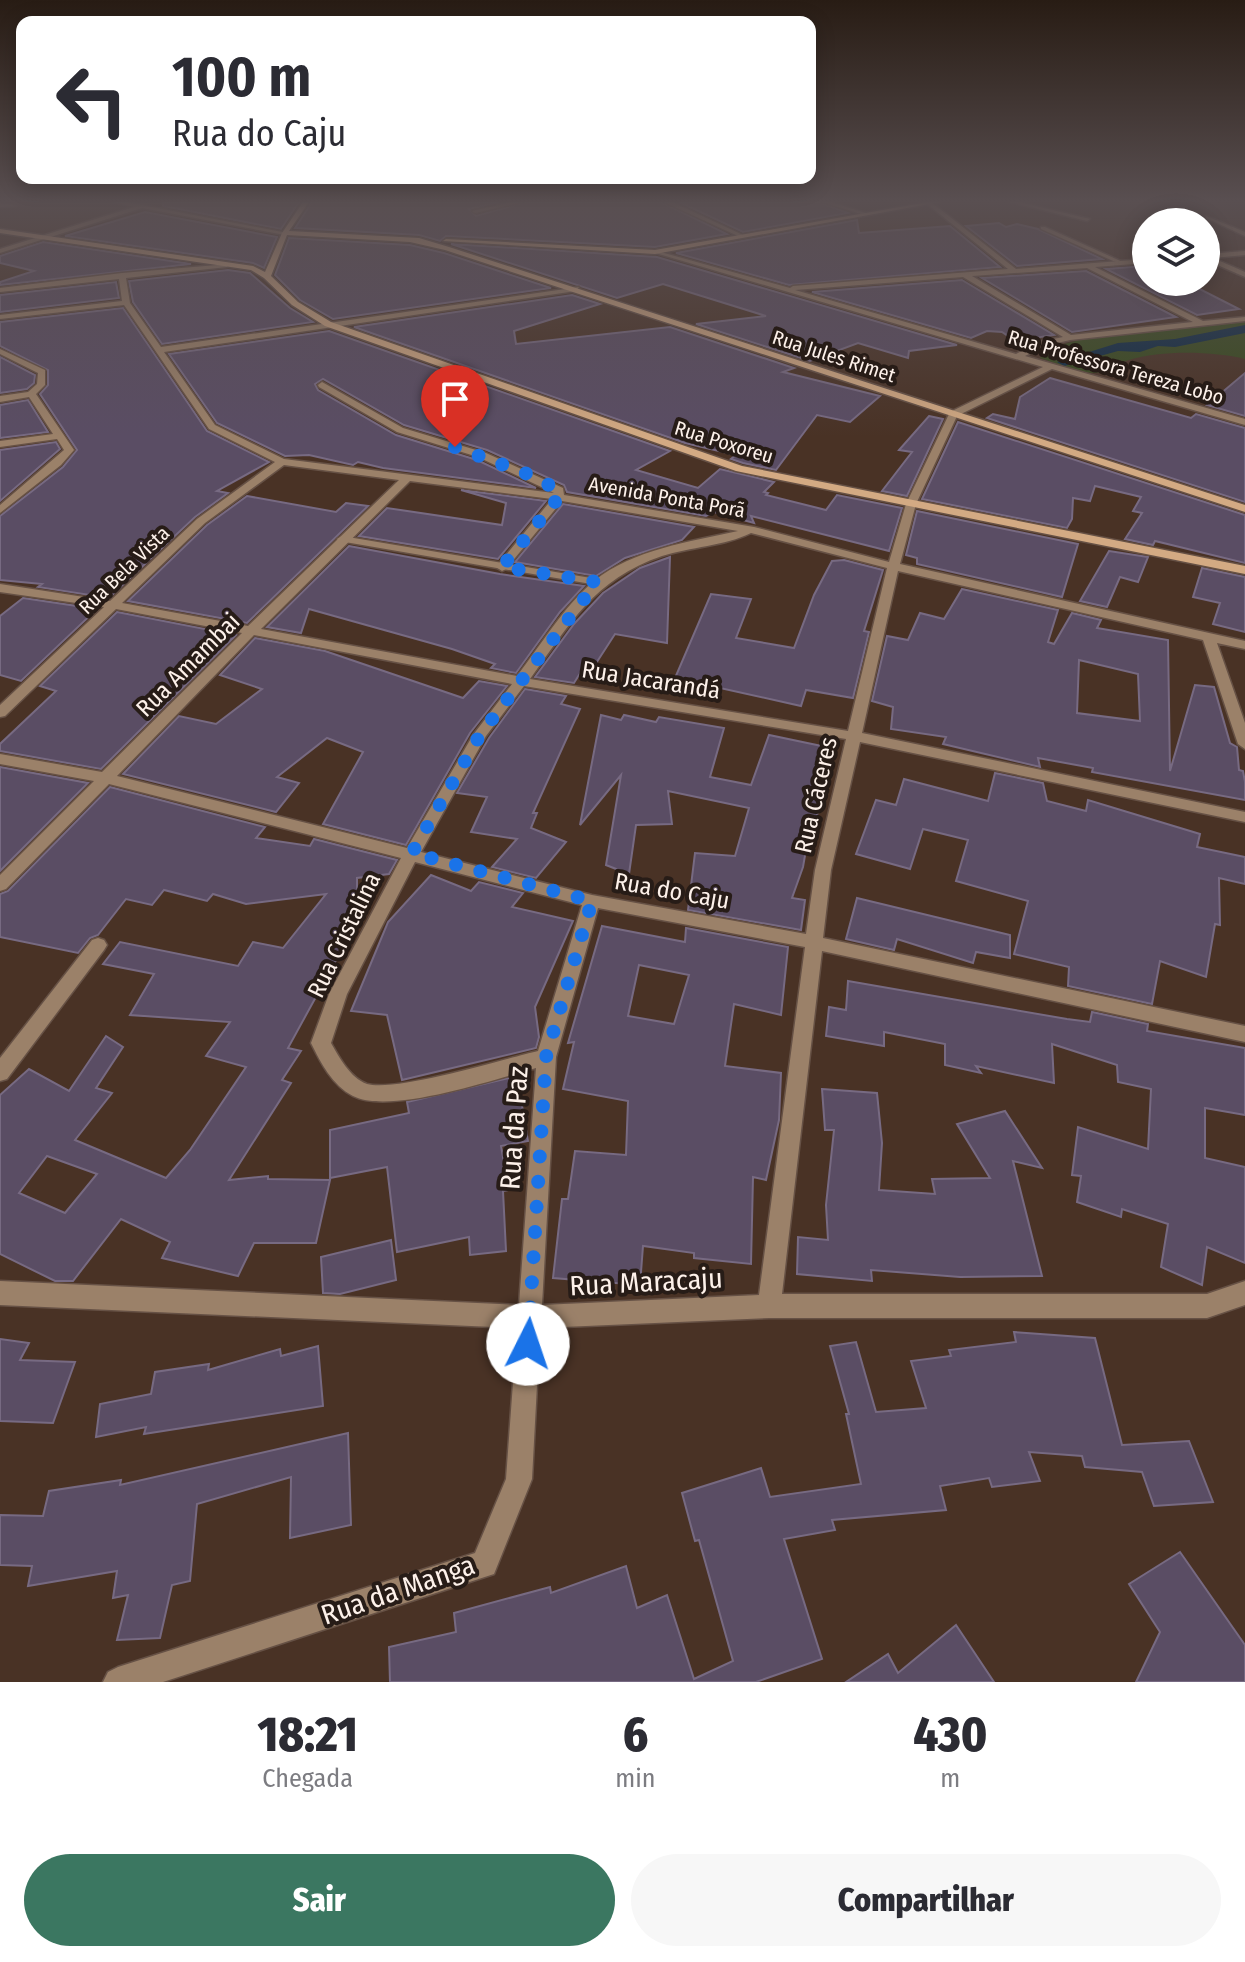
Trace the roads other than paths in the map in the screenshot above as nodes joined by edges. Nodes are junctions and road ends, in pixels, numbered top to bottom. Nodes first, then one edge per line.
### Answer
1 (77, 280) edge
2 (123, 280) edge
3 (272, 280) edge
4 (549, 280) edge
5 (750, 280) edge
6 (901, 280) edge
7 (974, 280) edge
8 (1116, 280) edge
9 (576, 289) junction
10 (779, 289) junction
11 (0, 290) edge
12 (126, 303) junction
13 (0, 317) edge
14 (1245, 319) edge
15 (1202, 323) junction
16 (328, 324) junction
17 (1070, 338) junction
18 (160, 350) junction
19 (0, 351) edge
20 (1016, 357) junction
21 (1049, 367) junction
22 (322, 385) dead end
23 (31, 394) junction
24 (0, 399) edge
25 (953, 414) junction
26 (1245, 422) edge
27 (58, 436) junction
28 (0, 444) edge
29 (282, 462) junction
30 (408, 477) junction
31 (559, 497) junction
32 (911, 504) junction
33 (1245, 509) edge
34 (0, 510) edge
35 (754, 530) junction
36 (342, 539) junction
37 (502, 567) junction
38 (893, 567) junction
39 (1245, 570) edge
40 (597, 582) junction
41 (0, 588) edge
42 (114, 605) junction
43 (252, 633) junction
44 (1209, 638) junction
45 (1245, 645) edge
46 (520, 681) junction
47 (0, 713) edge
48 (854, 736) junction
49 (1245, 744) edge
50 (0, 759) edge
51 (106, 778) junction
52 (1245, 817) edge
53 (412, 853) junction
54 (0, 885) edge
55 (592, 901) junction
56 (812, 942) junction
57 (98, 945) dead end
58 (1245, 1034) edge
59 (546, 1057) junction
60 (0, 1073) edge
61 (0, 1293) edge
62 (1245, 1293) edge
63 (769, 1306) junction
64 (530, 1317) junction
65 (118, 1682) edge

1 - 11 street
2 - 12 street, Avenida Ponta Porã
3 - 16 street, Rua Poxoreu
4 - 9 street, Rua Jules Rimet
5 - 10 street, Rua Professora Tereza Lobo
6 - 10 street
7 - 17 street
8 - 15 street
9 - 16 street
9 - 25 street, Rua Jules Rimet
10 - 20 street, Rua Professora Tereza Lobo
12 - 13 street
12 - 18 street, Avenida Ponta Porã
14 - 15 street
15 - 17 street
16 - 18 street
16 - 32 street, Rua Poxoreu
17 - 20 street
18 - 29 street, Avenida Ponta Porã
19 - 23 street
20 - 21 street, Rua Professora Tereza Lobo
21 - 25 street
21 - 26 street, Rua Professora Tereza Lobo
22 - 31 street
23 - 24 street
23 - 27 street
25 - 32 street, Rua Cáceres
25 - 33 street, Rua Jules Rimet
27 - 28 street
27 - 34 street
29 - 30 street, Avenida Ponta Porã
29 - 42 street, Rua Bela Vista
30 - 31 street, Avenida Ponta Porã
30 - 36 street, Rua Amambai
31 - 35 street, Avenida Ponta Porã
31 - 37 street
32 - 38 street, Rua Cáceres
32 - 39 street, Rua Poxoreu
35 - 38 street, Avenida Ponta Porã
35 - 40 street, Rua Cristalina
36 - 37 lane
36 - 43 street, Rua Amambai
37 - 40 lane
38 - 44 street, Avenida Ponta Porã
38 - 48 street, Rua Cáceres
40 - 46 street, Rua Cristalina
41 - 42 street, Rua Jacarandá
42 - 43 street, Rua Jacarandá
42 - 47 street, Rua Bela Vista
43 - 46 street, Rua Jacarandá
43 - 51 street, Rua Amambai
44 - 45 street, Avenida Ponta Porã
44 - 49 street
46 - 48 street, Rua Jacarandá
46 - 53 street, Rua Cristalina
48 - 52 street, Rua Jacarandá
48 - 56 street, Rua Cáceres
50 - 51 street, Rua do Caju
51 - 53 street, Rua do Caju
51 - 54 street, Rua Amambai
53 - 55 street, Rua do Caju
53 - 59 street, Rua Cristalina
55 - 56 street, Rua do Caju
55 - 59 street, Rua da Paz
56 - 58 street, Rua do Caju
56 - 63 street, Rua Cáceres
57 - 60 street
59 - 64 street, Rua da Paz
61 - 64 street, Rua Maracaju
62 - 63 street, Rua Maracaju
63 - 64 street, Rua Maracaju
64 - 65 street, Rua da Manga

